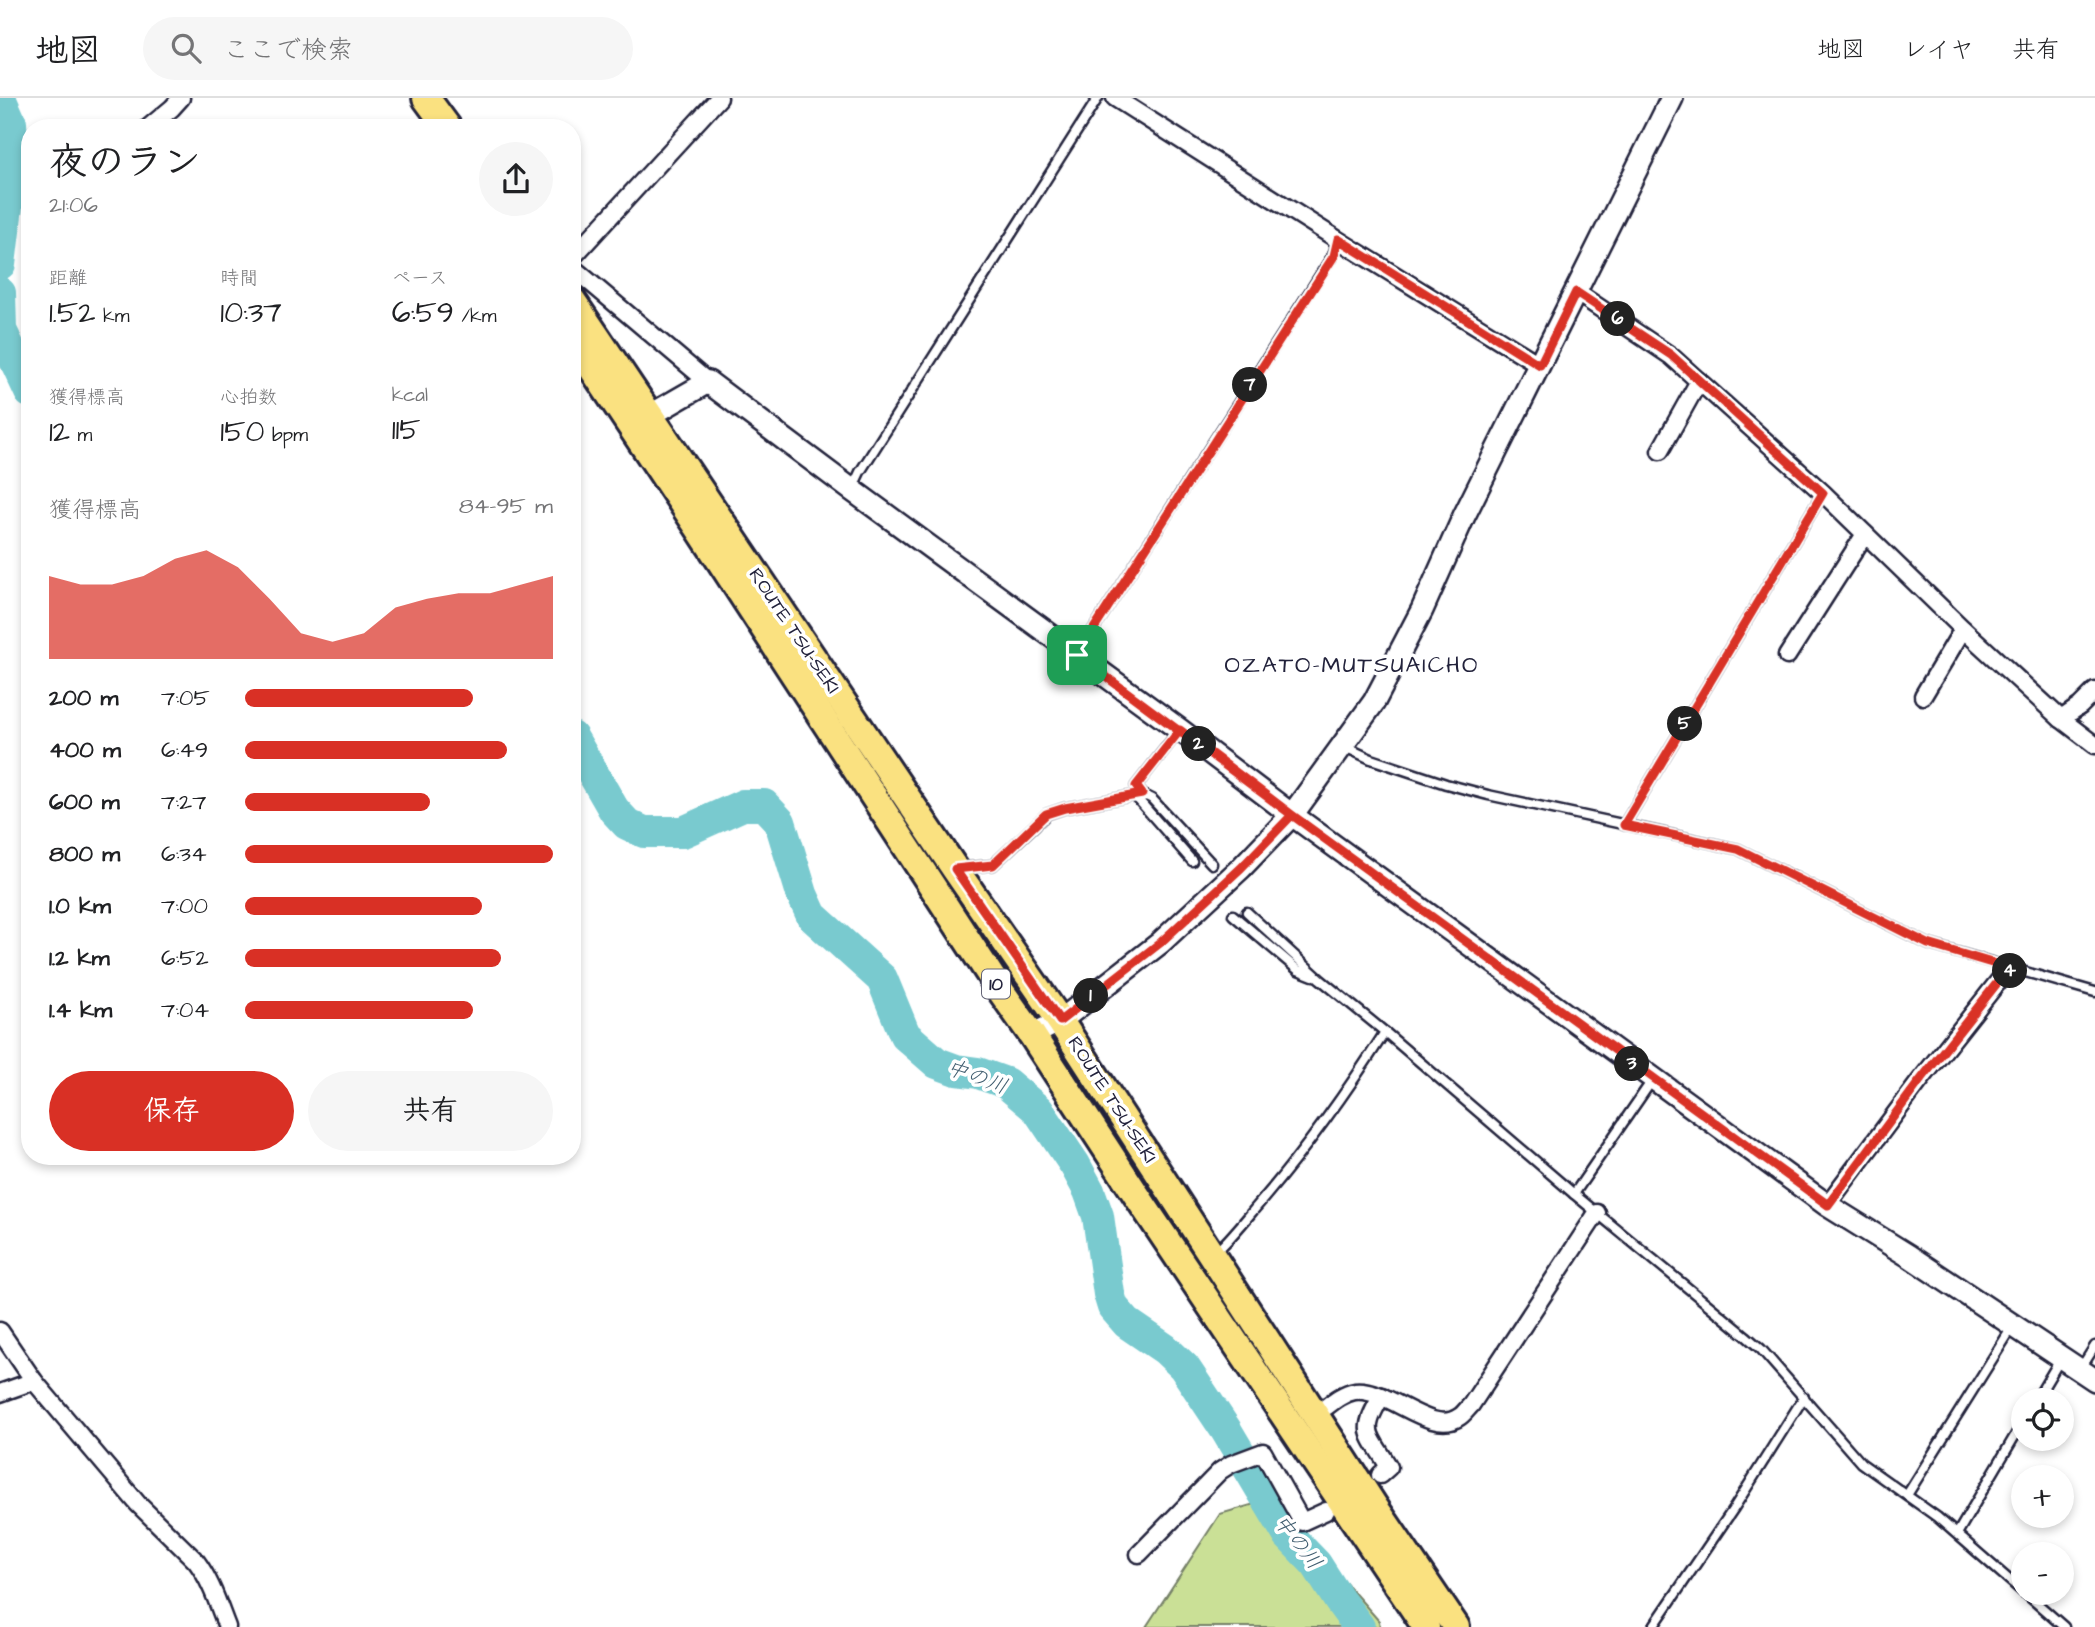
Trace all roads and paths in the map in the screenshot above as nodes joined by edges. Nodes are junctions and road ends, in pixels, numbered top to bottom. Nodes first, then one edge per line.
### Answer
1 (181, 98) edge
2 (410, 98) edge
3 (426, 98) edge
4 (719, 98) edge
5 (1098, 98) edge
6 (1115, 98) edge
7 (1672, 98) edge
8 (159, 119) edge
9 (434, 119) edge
10 (438, 119) edge
11 (1338, 239) junction
12 (581, 248) edge
13 (581, 275) edge
14 (1576, 292) junction
15 (581, 314) edge
16 (581, 352) edge
17 (1540, 365) junction
18 (1699, 381) junction
19 (708, 382) junction
20 (649, 416) junction
21 (1660, 451) dead end
22 (852, 490) junction
23 (1823, 493) junction
24 (1865, 534) junction
25 (1963, 629) junction
26 (1077, 655) junction
27 (1787, 656) dead end
28 (2095, 691) edge
29 (1923, 696) dead end
30 (2062, 719) junction
31 (1180, 730) junction
32 (2095, 745) edge
33 (1343, 746) junction
34 (1138, 795) junction
35 (1292, 815) junction
36 (1624, 825) junction
37 (1192, 861) dead end
38 (1212, 864) dead end
39 (955, 869) junction
40 (1247, 912) dead end
41 (1233, 915) dead end
42 (2012, 969) junction
43 (1320, 979) junction
44 (2095, 992) edge
45 (1060, 1021) junction
46 (1385, 1032) junction
47 (1032, 1035) junction
48 (1653, 1079) junction
49 (1574, 1194) junction
50 (1828, 1205) junction
51 (1597, 1213) junction
52 (1222, 1246) dead end
53 (2013, 1326) junction
54 (0, 1331) edge
55 (2095, 1346) edge
56 (2061, 1358) junction
57 (2087, 1375) edge
58 (34, 1381) junction
59 (2043, 1388) edge
60 (0, 1393) edge
61 (1382, 1396) junction
62 (1804, 1397) junction
63 (1326, 1406) dead end
64 (2011, 1442) edge
65 (1380, 1475) dead end
66 (1907, 1495) junction
67 (1326, 1511) dead end
68 (1957, 1534) junction
69 (1139, 1553) dead end
70 (2011, 1581) edge
71 (2038, 1605) edge
72 (227, 1627) edge
73 (1426, 1627) edge
74 (1456, 1627) edge
75 (1653, 1627) edge
76 (2064, 1627) edge

1 - 8 street
2 - 9 main road
3 - 10 main road
4 - 12 street
5 - 22 lane
6 - 11 street
7 - 14 street
11 - 17 street
11 - 26 lane
13 - 19 street
14 - 17 street
14 - 18 street
15 - 20 main road, ROUTE TSU-SEKI / 10
16 - 47 main road, ROUTE TSU-SEKI / 10
17 - 33 street
18 - 21 street
18 - 23 street
19 - 20 street
19 - 22 street
20 - 39 main road, ROUTE TSU-SEKI / 10
22 - 26 street
23 - 24 street
23 - 36 lane
24 - 25 street
24 - 27 street
25 - 29 street
25 - 30 street
26 - 31 street
28 - 30 street
30 - 32 street
31 - 34 lane
31 - 35 street
33 - 35 street
33 - 36 lane
34 - 37 lane
34 - 38 lane
34 - 39 lane
35 - 45 street
35 - 48 street
36 - 42 lane
39 - 45 main road, ROUTE TSU-SEKI / 10
40 - 43 lane
41 - 43 lane
42 - 44 lane
42 - 50 street
43 - 46 lane
45 - 47 street
45 - 74 main road, ROUTE TSU-SEKI / 10
46 - 49 lane
46 - 52 lane
47 - 73 main road, ROUTE TSU-SEKI / 10
48 - 49 lane
48 - 50 street
49 - 51 lane
50 - 53 street
51 - 61 street
51 - 62 lane
53 - 56 street
53 - 66 lane
54 - 58 street
55 - 57 lane
56 - 57 street
56 - 59 lane
58 - 60 street
58 - 72 street
61 - 63 street
61 - 65 street
62 - 66 lane
62 - 75 lane
64 - 68 lane
66 - 68 lane
67 - 69 street
68 - 70 lane
71 - 76 lane

